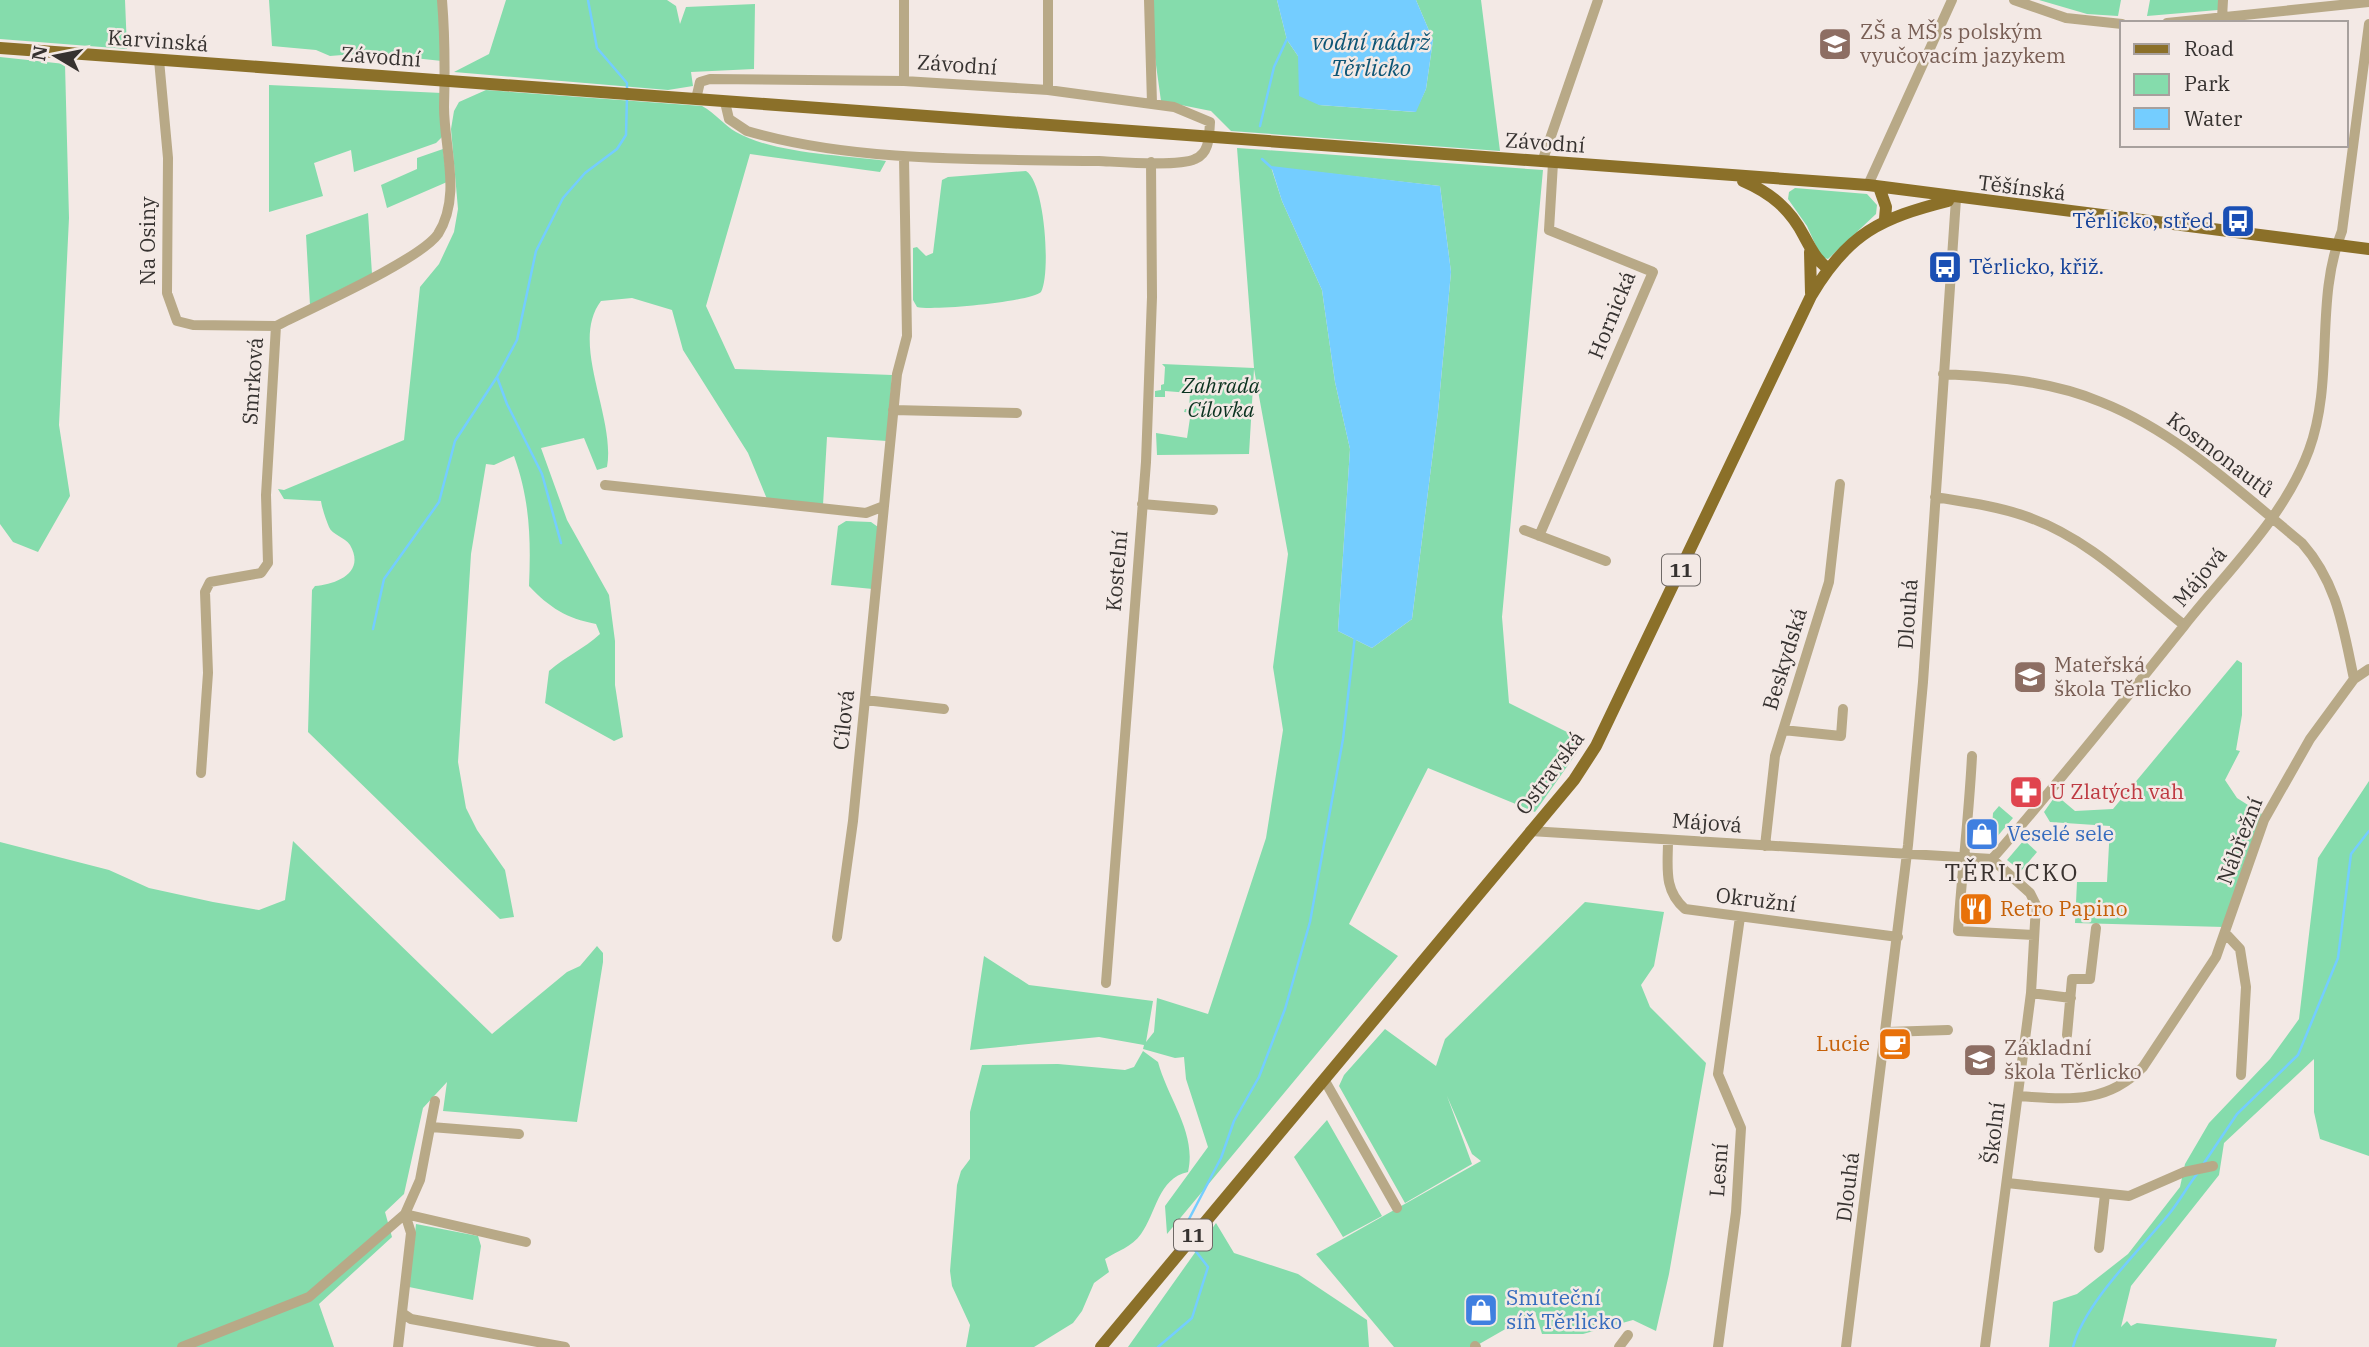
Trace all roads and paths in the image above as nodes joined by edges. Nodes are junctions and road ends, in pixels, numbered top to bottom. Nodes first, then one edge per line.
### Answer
1 (442, 0) edge
2 (904, 0) edge
3 (1048, 0) edge
4 (1149, 0) edge
5 (1598, 0) edge
6 (1952, 0) edge
7 (2014, 0) edge
8 (2223, 0) edge
9 (2369, 2) edge
10 (2222, 18) junction
11 (2189, 21) edge
12 (2120, 24) edge
13 (2369, 24) edge
14 (0, 48) edge
15 (159, 60) junction
16 (271, 68) joint
17 (446, 81) junction
18 (904, 81) junction
19 (1048, 90) junction
20 (696, 99) junction
21 (725, 102) junction
22 (1152, 103) junction
23 (1209, 138) junction
24 (904, 157) junction
25 (1151, 162) junction
26 (1548, 163) junction
27 (1733, 177) junction
28 (1798, 182) junction
29 (1874, 186) junction
30 (1956, 199) junction
31 (1780, 202) junction
32 (1885, 219) junction
33 (2336, 245) junction
34 (1810, 248) junction
35 (2369, 249) edge
36 (1828, 268) junction
37 (1811, 296) junction
38 (276, 327) junction
39 (1943, 374) junction
40 (893, 410) junction
41 (1017, 413) dead end
42 (1840, 484) dead end
43 (605, 485) dead end
44 (1935, 497) junction
45 (1142, 504) junction
46 (884, 506) junction
47 (1213, 510) dead end
48 (2271, 518) junction
49 (1524, 530) dead end
50 (1539, 536) junction
51 (1606, 561) dead end
52 (2184, 625) junction
53 (2369, 669) edge
54 (2354, 679) junction
55 (865, 701) junction
56 (944, 709) dead end
57 (1843, 709) dead end
58 (1783, 730) junction
59 (1972, 756) dead end
60 (201, 774) dead end
61 (1530, 831) junction
62 (1668, 840) junction
63 (1765, 846) junction
64 (1908, 855) junction
65 (1965, 859) junction
66 (1992, 859) junction
67 (1740, 917) junction
68 (2096, 928) dead end
69 (2226, 934) junction
70 (2034, 935) junction
71 (836, 937) dead end
72 (1898, 937) junction
73 (1106, 983) dead end
74 (2031, 993) junction
75 (2071, 998) junction
76 (1948, 1030) dead end
77 (1887, 1032) junction
78 (2067, 1035) dead end
79 (2241, 1075) dead end
80 (1325, 1080) junction
81 (2018, 1096) junction
82 (435, 1101) dead end
83 (431, 1127) junction
84 (519, 1134) dead end
85 (2213, 1166) dead end
86 (2007, 1183) junction
87 (2105, 1194) junction
88 (1397, 1208) dead end
89 (405, 1214) junction
90 (526, 1242) dead end
91 (2099, 1248) dead end
92 (402, 1313) junction
93 (1628, 1335) dead end
94 (182, 1347) edge
95 (398, 1347) edge
96 (565, 1347) edge
97 (1101, 1347) edge
98 (1619, 1347) edge
99 (1718, 1347) edge
100 (1846, 1347) edge
101 (1985, 1347) edge

1 - 17 street, Smrková
2 - 18 street
3 - 19 street
4 - 22 street
5 - 26 street
6 - 29 street
7 - 12 street
8 - 10 street
9 - 10 street
10 - 11 street
13 - 33 street, Májová
14 - 15 main road, Karvinská
15 - 16 main road, Karvinská
15 - 38 street, Na Osiny
16 - 17 main road, Závodní
17 - 20 main road, Závodní
17 - 38 street, Smrková
18 - 19 street, Závodní
18 - 20 street, Závodní
19 - 22 street, Závodní
20 - 21 main road, Závodní
21 - 23 main road, Závodní
21 - 24 street
22 - 23 street, Závodní
23 - 25 street
23 - 26 main road, Závodní
24 - 25 street
24 - 40 street, Cílová
25 - 45 street, Kostelní
26 - 27 main road, Závodní
26 - 50 street, Hornická
27 - 28 main road, Závodní
27 - 31 main road
28 - 29 main road, Závodní
28 - 31 main road
29 - 30 main road, Těšínská
29 - 32 main road
30 - 32 main road, Ostravská / 11
30 - 33 main road, Těšínská / 11
30 - 39 street, Dlouhá
31 - 34 main road
32 - 36 main road, Ostravská / 11
33 - 35 main road, Těšínská / 11
33 - 48 street, Májová
34 - 36 main road
34 - 37 main road
36 - 37 main road, Ostravská / 11
37 - 61 main road, Ostravská / 11
38 - 60 street, Smrková
39 - 44 street, Dlouhá
39 - 48 street, Kosmonautů
40 - 41 street
40 - 46 street, Cílová
42 - 58 street, Beskydská
43 - 46 street
44 - 52 street
44 - 64 street, Dlouhá
45 - 47 street
45 - 73 street, Kostelní
46 - 55 street, Cílová
48 - 52 street, Májová
48 - 54 street
49 - 50 street
50 - 51 street
52 - 66 street, Májová
53 - 54 street
54 - 69 street, Nábřežní
55 - 56 street
55 - 71 street, Cílová
57 - 58 street
58 - 63 street, Beskydská
59 - 65 street
61 - 62 street, Májová
61 - 80 main road, Ostravská / 11
62 - 63 street, Májová
62 - 67 street, Okružní
63 - 64 street, Májová
64 - 65 street, Májová
64 - 72 street, Dlouhá
65 - 66 street, Májová
65 - 70 street
66 - 70 street, Školní
67 - 72 street, Okružní
67 - 99 street, Lesní
68 - 75 street
69 - 79 street
69 - 81 street, Nábřežní
70 - 74 street, Školní
72 - 77 street, Dlouhá
74 - 75 street
74 - 81 street, Školní
75 - 78 street
76 - 77 street
77 - 100 street, Dlouhá
80 - 88 street
80 - 97 main road, Ostravská / 11
81 - 86 street, Školní
82 - 83 street
83 - 84 street
83 - 89 street
85 - 87 street
86 - 87 street
86 - 101 street, Školní
87 - 91 street
89 - 90 street
89 - 92 street
89 - 94 street
92 - 95 street
92 - 96 street
93 - 98 street

